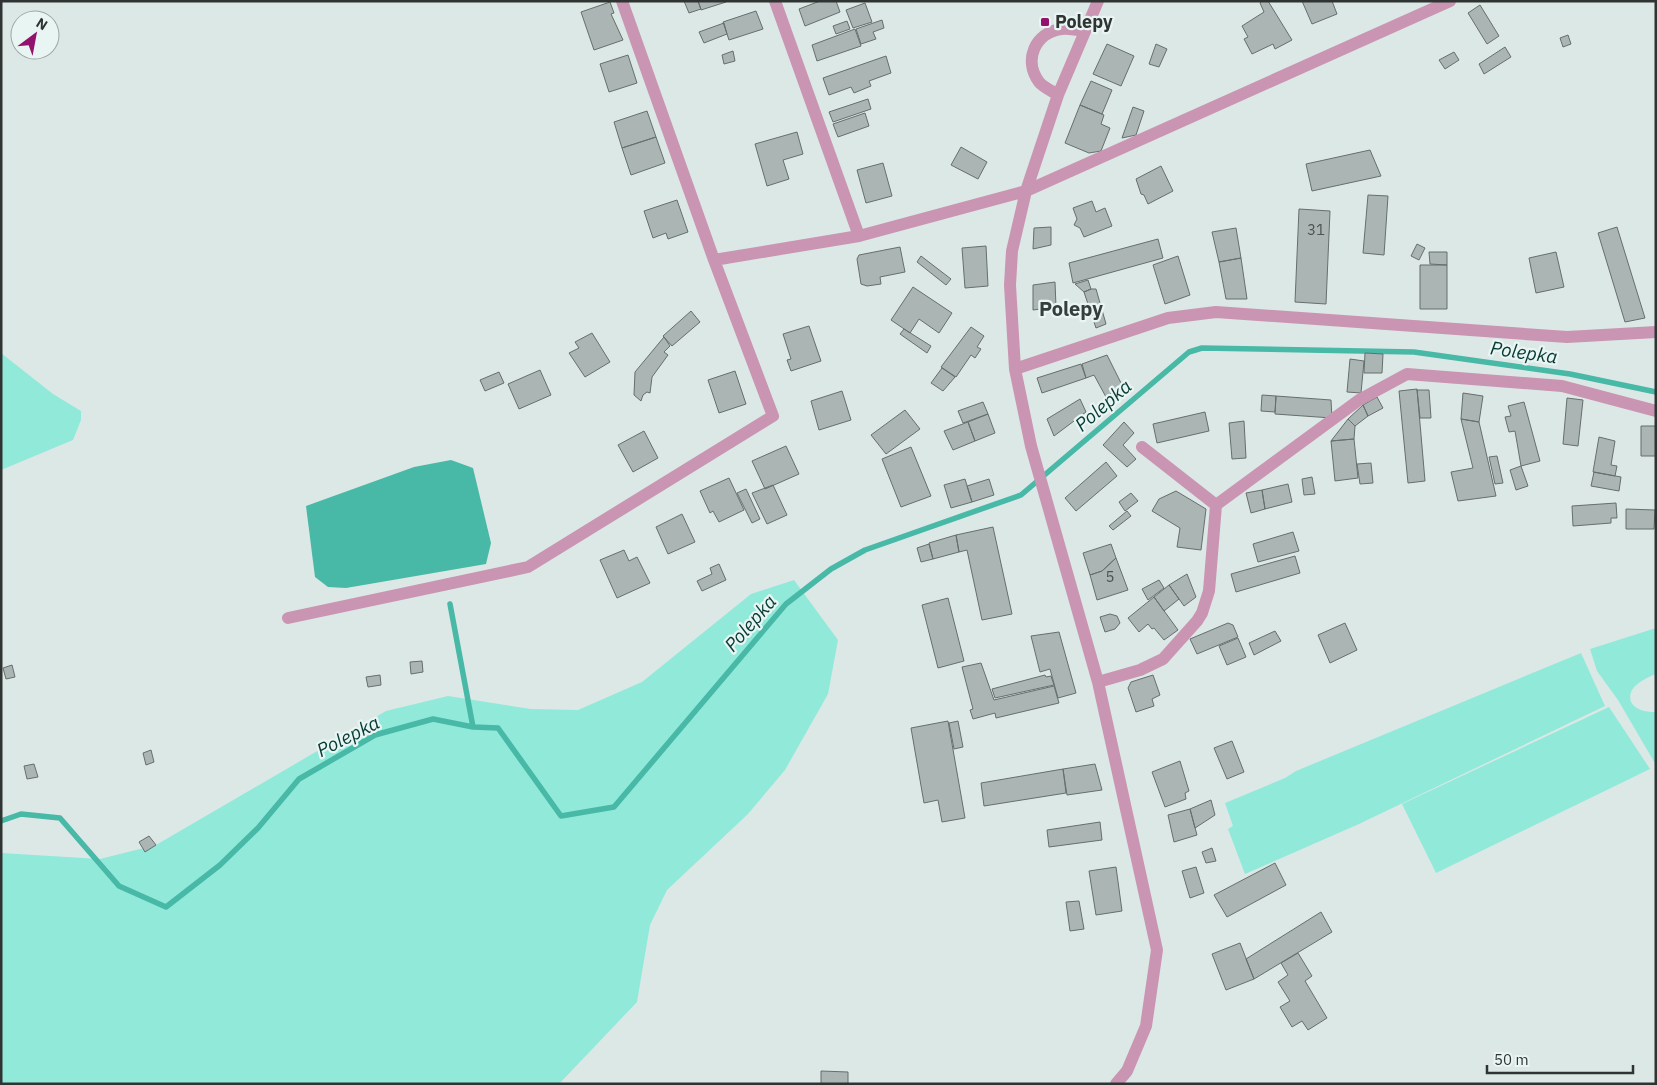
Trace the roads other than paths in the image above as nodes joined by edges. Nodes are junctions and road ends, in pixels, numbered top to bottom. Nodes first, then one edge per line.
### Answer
1 (622, 1) edge
2 (775, 1) edge
3 (1098, 1) edge
4 (1450, 1) edge
5 (1085, 31) junction
6 (1058, 95) junction
7 (1026, 191) junction
8 (859, 236) junction
9 (714, 260) junction
10 (1656, 332) edge
11 (1016, 370) junction
12 (1656, 411) edge
13 (1142, 447) dead end
14 (1216, 505) junction
15 (288, 618) dead end
16 (1098, 682) junction
17 (1116, 1084) edge

1 - 9 street
2 - 8 street
3 - 5 street
4 - 7 street
5 - 6 street
5 - 6 street
6 - 7 street
7 - 8 street
7 - 11 street
8 - 9 street
9 - 15 street
10 - 11 street
11 - 16 street
12 - 14 street
13 - 14 street
14 - 16 street
16 - 17 street

